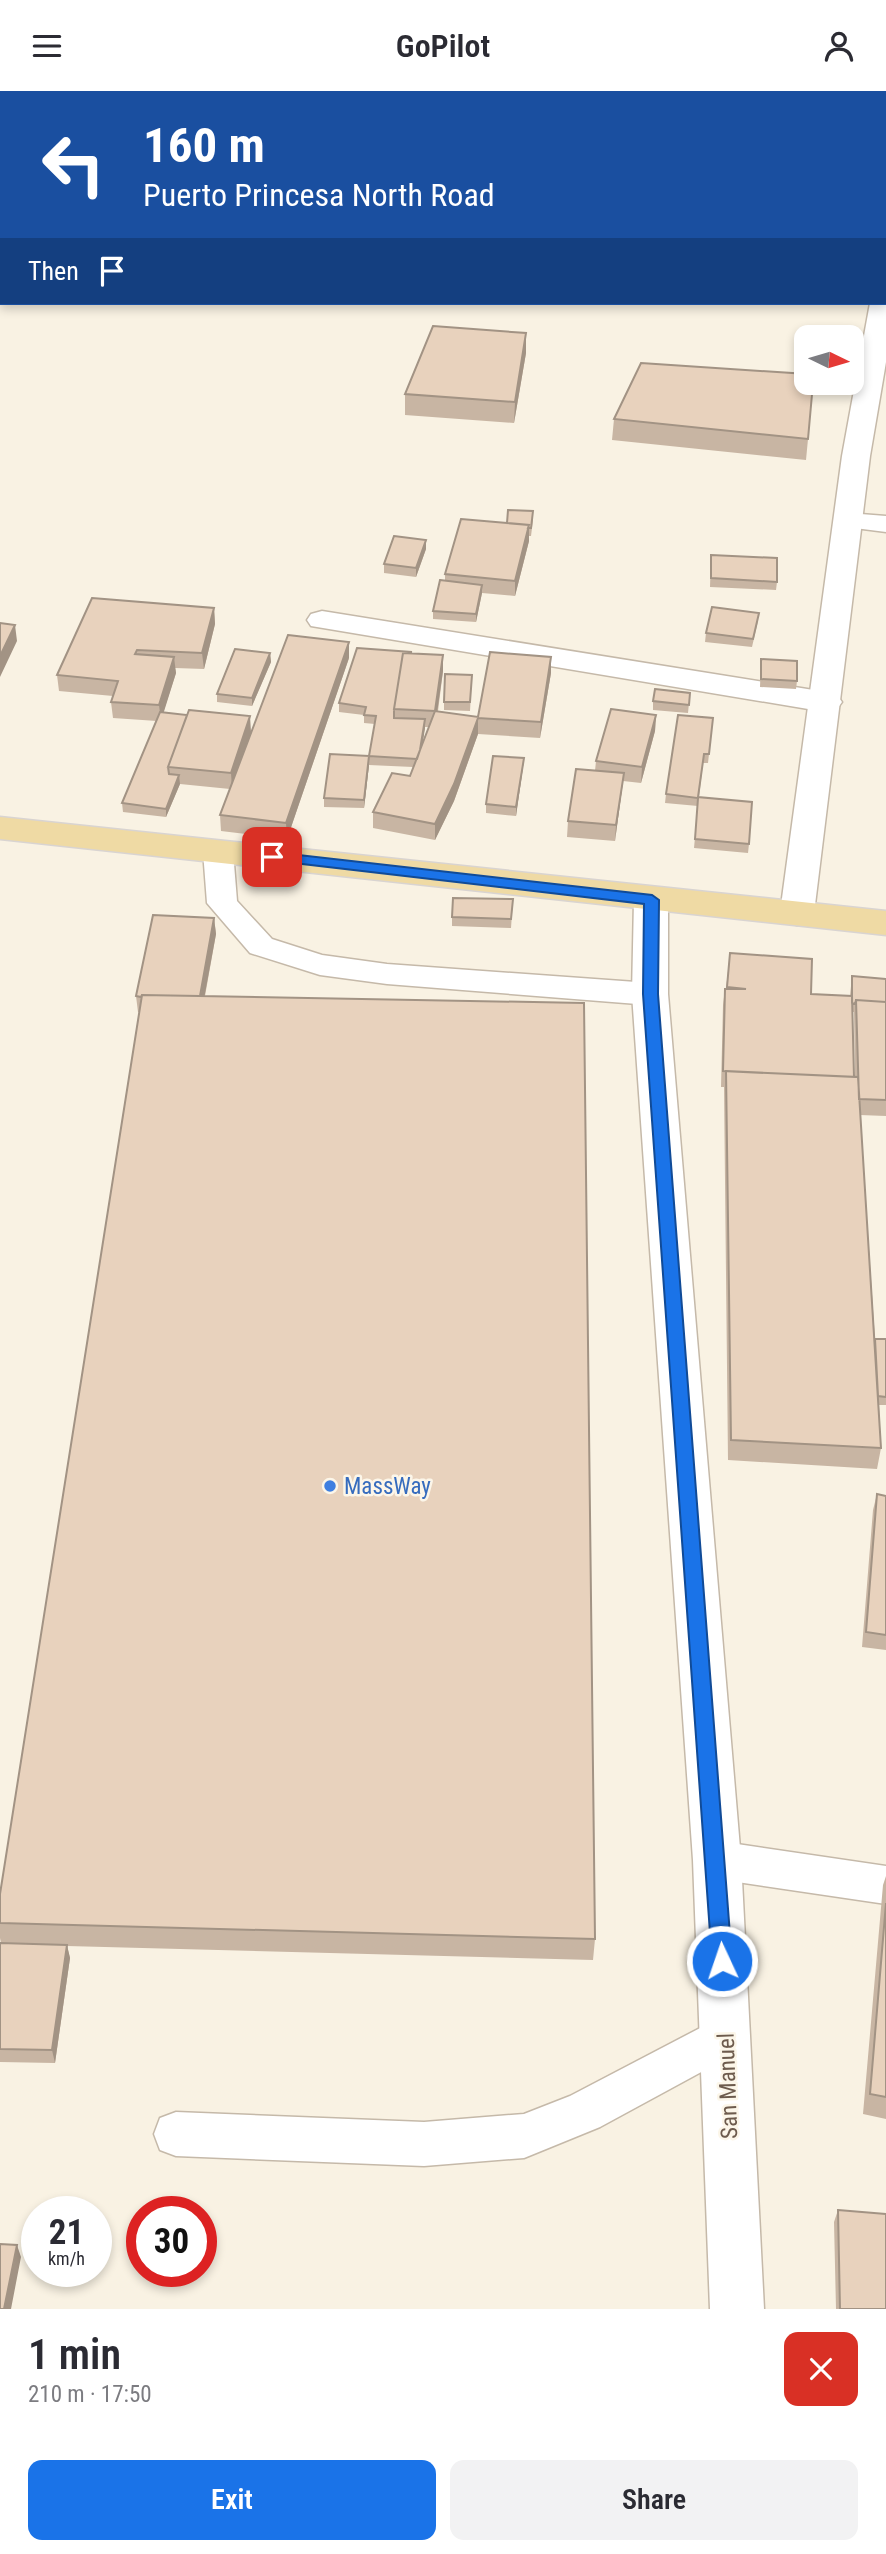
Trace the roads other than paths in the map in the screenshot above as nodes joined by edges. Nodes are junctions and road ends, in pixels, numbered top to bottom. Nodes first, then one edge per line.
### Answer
1 (883, 305) edge
2 (848, 521) junction
3 (886, 524) edge
4 (322, 620) dead end
5 (826, 702) junction
6 (0, 828) edge
7 (218, 851) junction
8 (652, 900) junction
9 (797, 913) junction
10 (886, 923) edge
11 (650, 994) junction
12 (717, 1860) junction
13 (886, 1885) edge
14 (725, 2036) junction
15 (176, 2134) dead end
16 (737, 2309) edge

1 - 2 street
2 - 3 lane
2 - 5 street
4 - 5 street
5 - 9 street
6 - 7 main road
7 - 8 main road
7 - 11 lane
8 - 9 main road
8 - 11 street, San Manuel
9 - 10 main road
11 - 12 street, San Manuel
12 - 13 lane
12 - 14 street, San Manuel
14 - 15 lane
14 - 16 street, San Manuel

